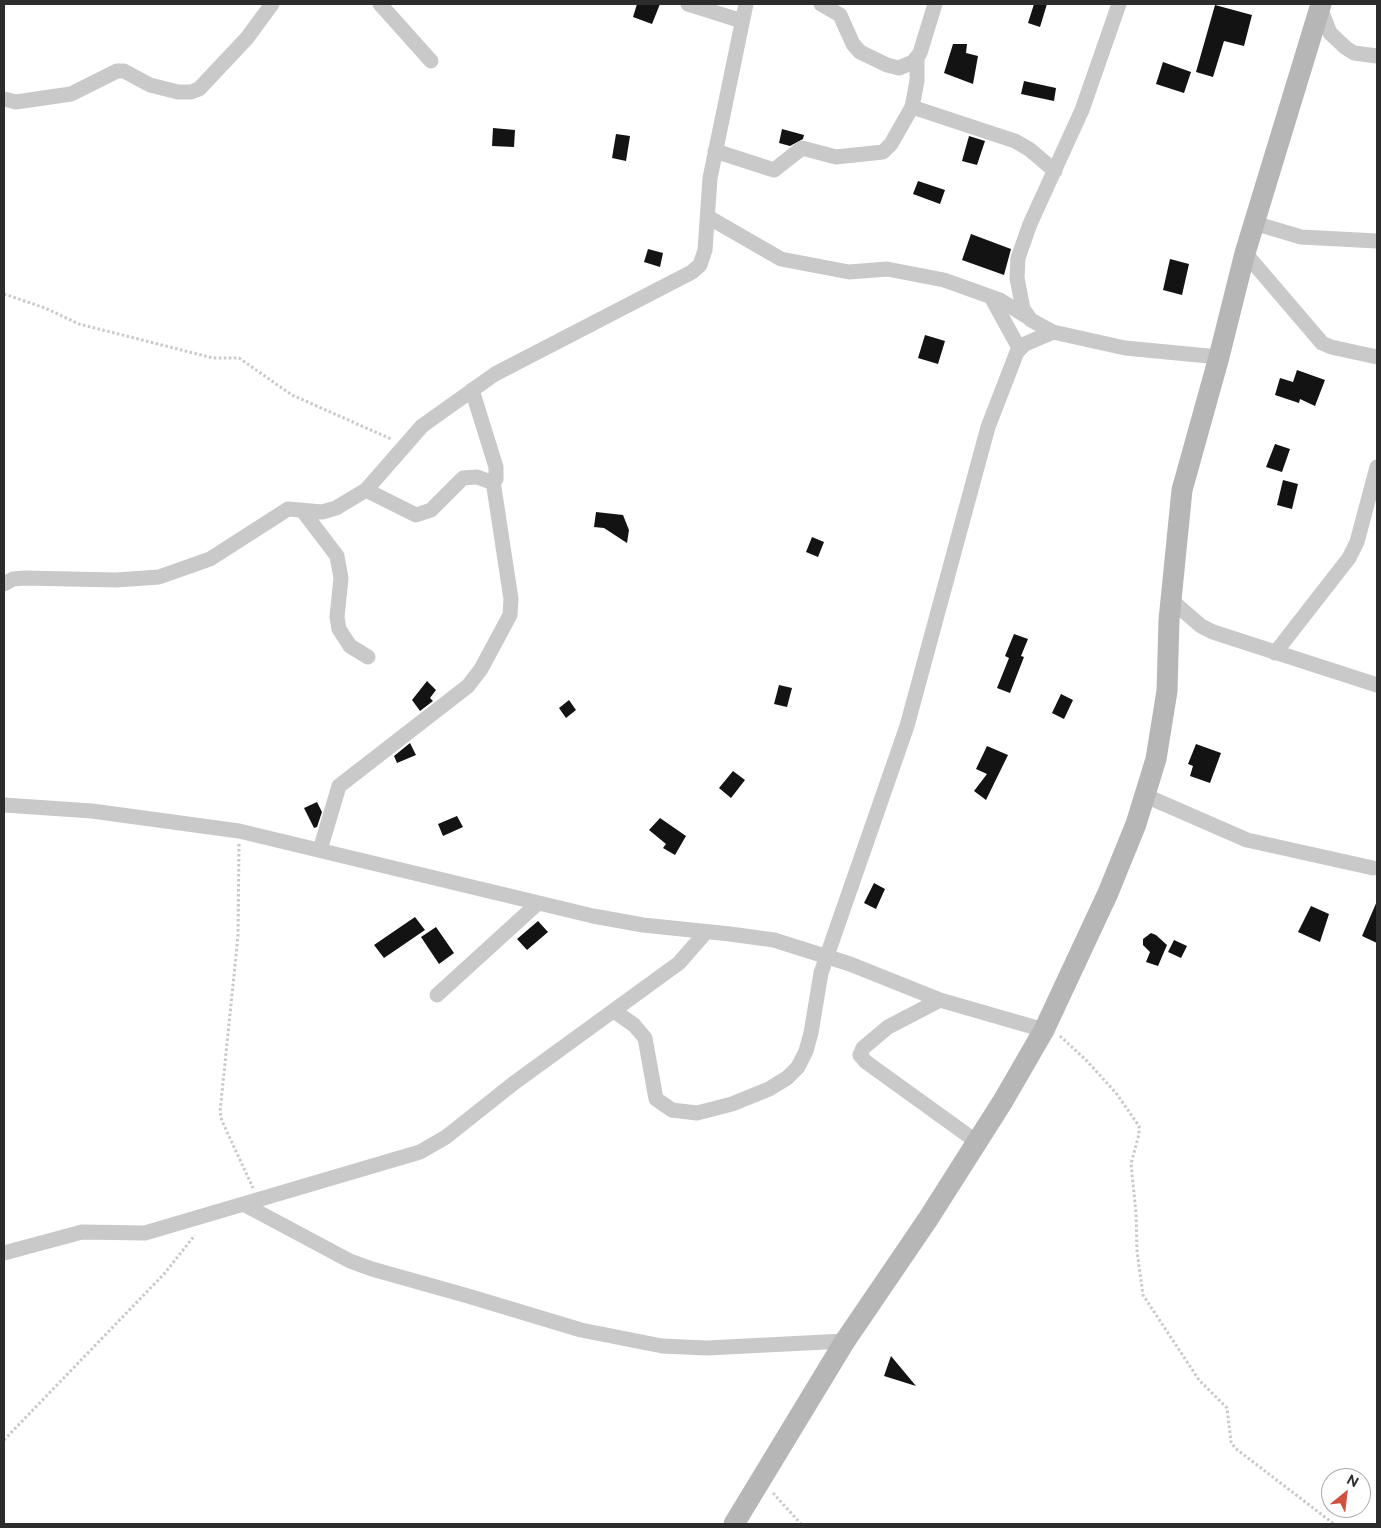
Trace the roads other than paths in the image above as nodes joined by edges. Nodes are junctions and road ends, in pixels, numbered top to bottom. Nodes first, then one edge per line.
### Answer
1 (272, 4) edge
2 (380, 4) edge
3 (688, 4) edge
4 (746, 4) edge
5 (821, 4) edge
6 (935, 4) edge
7 (1119, 4) edge
8 (1320, 5) edge
9 (742, 21) junction
10 (1377, 56) edge
11 (917, 57) junction
12 (431, 61) dead end
13 (4, 99) edge
14 (912, 108) junction
15 (715, 151) junction
16 (1054, 171) junction
17 (708, 217) junction
18 (1254, 223) junction
19 (1377, 241) edge
20 (1245, 253) junction
21 (991, 296) junction
22 (1031, 320) junction
23 (1053, 332) junction
24 (1019, 348) junction
25 (1377, 357) edge
26 (1219, 358) junction
27 (472, 390) junction
28 (1377, 467) edge
29 (494, 481) junction
30 (366, 490) junction
31 (302, 510) junction
32 (4, 584) edge
33 (1171, 600) junction
34 (1275, 653) junction
35 (368, 657) dead end
36 (1377, 685) edge
37 (1146, 796) junction
38 (4, 805) edge
39 (320, 850) junction
40 (1373, 868) dead end
41 (537, 904) junction
42 (706, 932) junction
43 (827, 956) junction
44 (437, 995) dead end
45 (940, 1000) junction
46 (614, 1010) junction
47 (1045, 1027) junction
48 (977, 1142) junction
49 (252, 1202) junction
50 (4, 1253) edge
51 (845, 1340) junction
52 (734, 1524) edge

1 - 13 street
2 - 12 street
3 - 9 street
4 - 9 street
5 - 11 street
6 - 11 street
7 - 16 street
8 - 10 street
8 - 18 street
9 - 15 street
11 - 14 street
14 - 15 street
14 - 16 street
15 - 17 street
16 - 22 street
17 - 21 street
17 - 27 street
18 - 19 street
18 - 20 street
20 - 25 street
20 - 26 street
21 - 22 street
21 - 24 street
22 - 23 street
23 - 24 street
23 - 26 street
24 - 43 street
26 - 33 street
27 - 29 street
27 - 30 street
28 - 34 street
29 - 30 street
29 - 39 street
30 - 31 street
31 - 32 street
31 - 35 street
33 - 34 street
33 - 37 street
34 - 36 street
37 - 40 street
37 - 47 street
38 - 39 street
39 - 41 street
41 - 42 street
41 - 44 street
42 - 43 street
42 - 46 street
43 - 45 street
43 - 46 street
45 - 47 street
45 - 48 street
46 - 49 street
47 - 48 street
48 - 51 street
49 - 50 street
49 - 51 street
51 - 52 street

